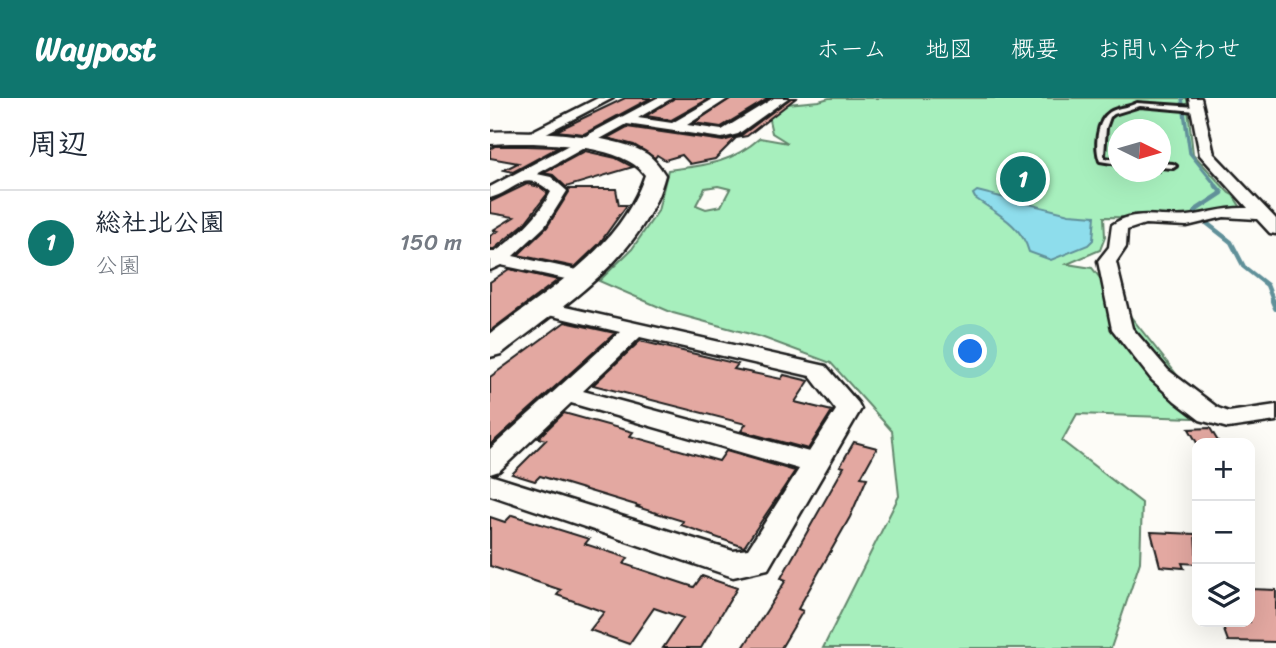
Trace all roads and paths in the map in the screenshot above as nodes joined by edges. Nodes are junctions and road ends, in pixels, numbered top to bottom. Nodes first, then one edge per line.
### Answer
1 (607, 98) edge
2 (666, 98) edge
3 (723, 98) edge
4 (782, 98) edge
5 (1189, 106) edge
6 (625, 120) junction
7 (674, 127) junction
8 (528, 137) junction
9 (490, 138) edge
10 (580, 144) junction
11 (1108, 161) edge
12 (522, 175) junction
13 (490, 193) edge
14 (1276, 205) edge
15 (1257, 209) junction
16 (1199, 218) joint
17 (1276, 229) edge
18 (493, 260) edge
19 (584, 277) junction
20 (543, 308) junction
21 (637, 328) junction
22 (490, 348) edge
23 (567, 394) junction
24 (1276, 413) edge
25 (490, 464) edge
26 (816, 464) junction
27 (490, 485) edge

1 - 8 street
2 - 6 street
3 - 7 street
4 - 7 street
5 - 11 lane
5 - 15 street
6 - 7 street
6 - 10 street
8 - 9 street
8 - 10 street
10 - 12 street
10 - 19 street
12 - 13 street
12 - 18 street
14 - 15 street
15 - 16 street
15 - 17 street
16 - 24 street
18 - 19 street
19 - 20 street
20 - 21 street
20 - 22 street
21 - 23 street
21 - 26 street
23 - 25 street
23 - 26 street
26 - 27 street

